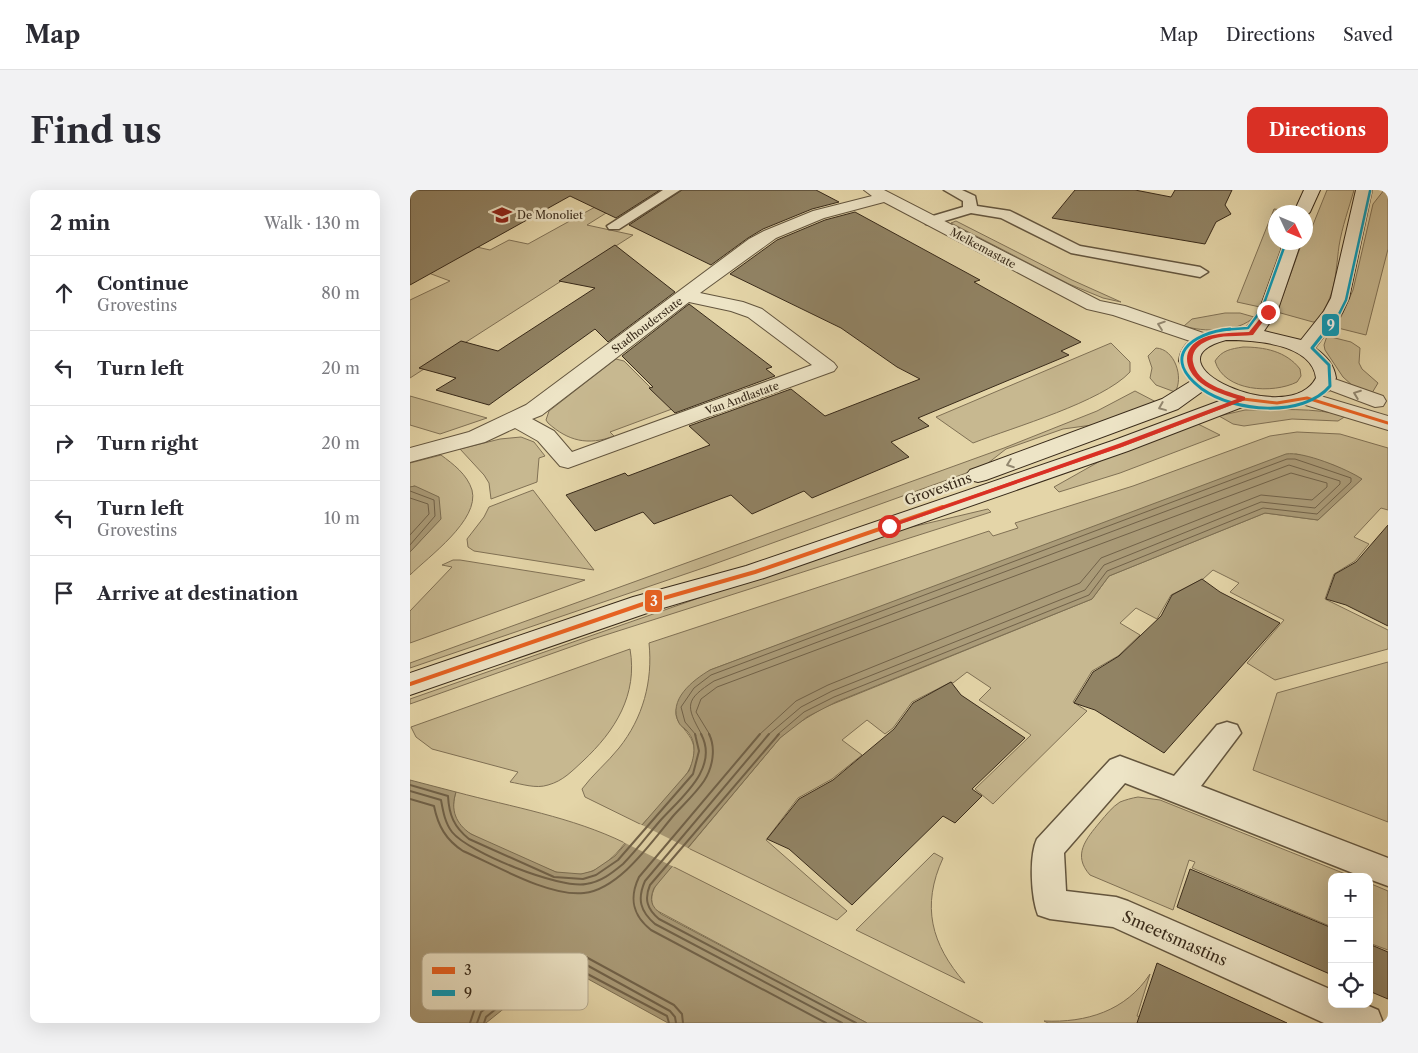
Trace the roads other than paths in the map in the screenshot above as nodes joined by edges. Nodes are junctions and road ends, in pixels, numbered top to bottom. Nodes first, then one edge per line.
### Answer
1 (673, 190) edge
2 (951, 190) edge
3 (1312, 190) edge
4 (1364, 190) edge
5 (879, 193) edge
6 (1305, 205) edge
7 (970, 209) junction
8 (931, 221) junction
9 (614, 226) dead end
10 (1290, 250) edge
11 (1200, 272) dead end
12 (686, 296) junction
13 (1094, 306) junction
14 (1251, 334) junction
15 (1205, 340) junction
16 (1304, 349) junction
17 (1189, 356) junction
18 (1204, 382) junction
19 (1326, 382) junction
20 (1307, 398) junction
21 (1243, 399) junction
22 (1388, 406) edge
23 (517, 420) junction
24 (1388, 423) edge
25 (410, 455) edge
26 (643, 604) junction
27 (410, 684) edge
28 (1227, 733) dead end
29 (1179, 790) junction
30 (1388, 872) edge
31 (1364, 1023) edge

1 - 9 lane
2 - 7 lane
3 - 6 main road
4 - 16 main road
5 - 8 main road, Melkemastate
5 - 12 main road, Stadhouderstate
7 - 8 lane
7 - 11 lane
8 - 13 main road, Melkemastate
10 - 14 main road
12 - 23 main road, Stadhouderstate
12 - 23 main road, Van Andlastate
15 -> 13 main road, Melkemastate
13 - 17 main road, Melkemastate
14 - 15 main road
14 - 16 main road
15 - 17 main road
16 - 19 main road
17 - 18 main road
18 - 21 main road
18 -> 26 main road, Grovestins
19 - 20 main road
22 -> 19 main road
20 - 21 main road
20 - 24 main road
21 - 26 main road, Grovestins
23 - 25 main road, Stadhouderstate
26 - 27 main road, Grovestins
28 - 29 lane
29 - 30 lane, Smeetsmastins
29 - 31 lane, Smeetsmastins

